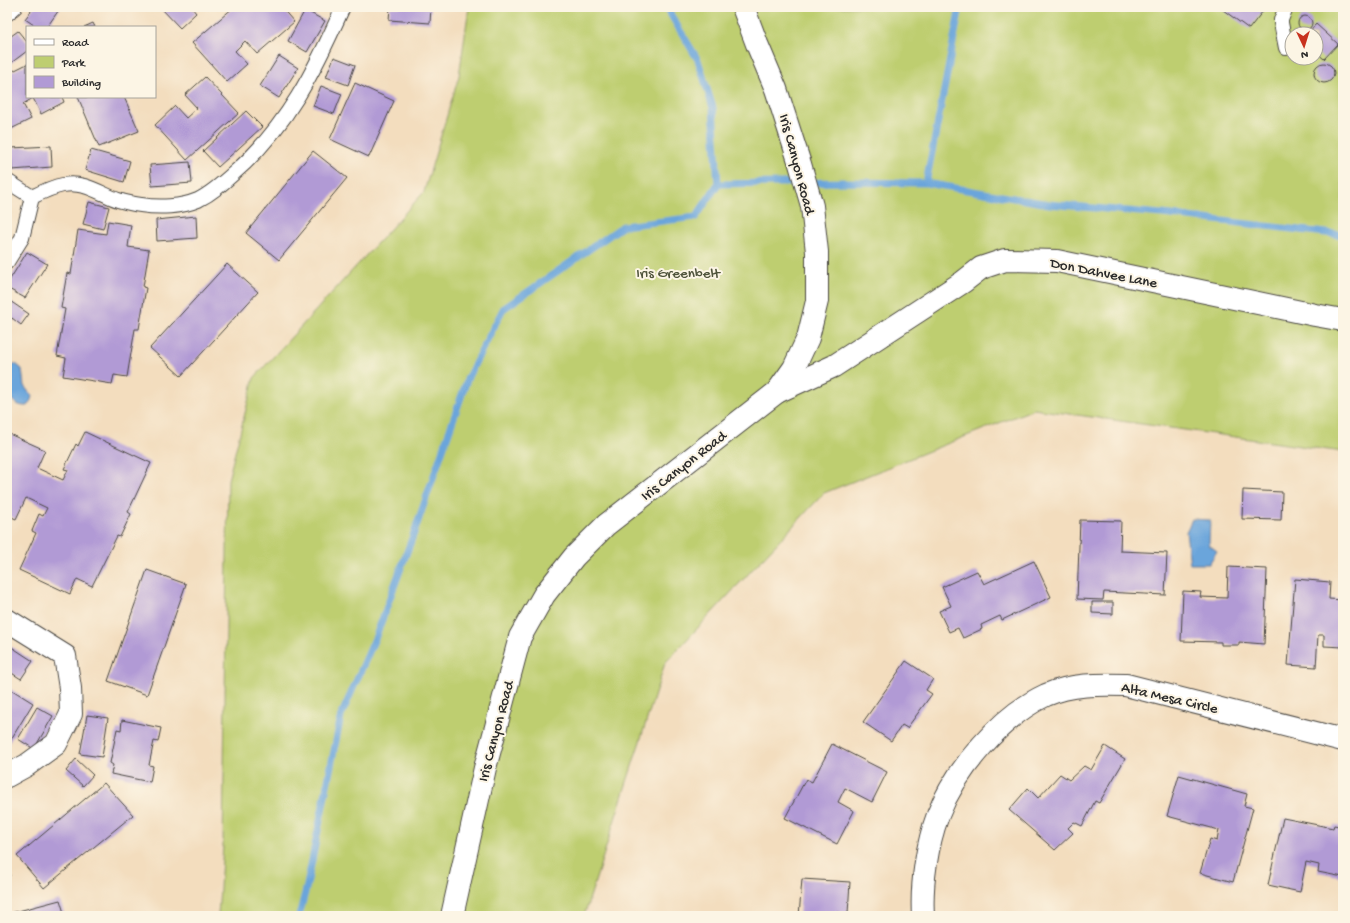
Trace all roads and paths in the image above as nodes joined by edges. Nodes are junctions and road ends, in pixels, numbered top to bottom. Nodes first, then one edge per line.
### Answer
1 (15, 7) edge
2 (343, 7) edge
3 (743, 7) edge
4 (1286, 7) edge
5 (7, 14) edge
6 (1284, 38) edge
7 (7, 181) edge
8 (32, 197) junction
9 (7, 262) edge
10 (1343, 320) edge
11 (777, 392) junction
12 (7, 620) edge
13 (1343, 740) edge
14 (7, 776) edge
15 (452, 916) edge
16 (923, 916) edge

1 - 5 lane
2 - 8 lane
3 - 11 street, Iris Canyon Road
4 - 6 lane
7 - 8 lane
8 - 9 lane
10 - 11 street, Don Dahvee Lane
11 - 15 street, Iris Canyon Road
12 - 14 street
13 - 16 street, Alta Mesa Circle

